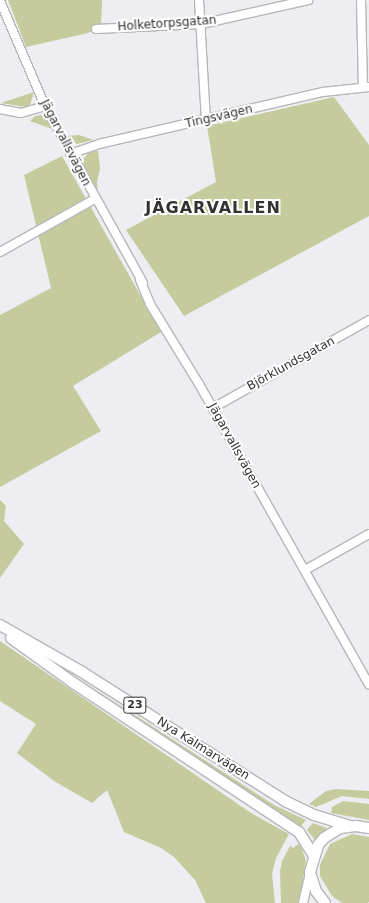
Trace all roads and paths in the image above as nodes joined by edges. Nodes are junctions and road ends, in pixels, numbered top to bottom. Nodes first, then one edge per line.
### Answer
1 (199, 0) edge
2 (308, 0) edge
3 (361, 0) edge
4 (0, 1) edge
5 (200, 24) junction
6 (96, 29) dead end
7 (366, 87) edge
8 (45, 106) junction
9 (0, 109) edge
10 (206, 120) junction
11 (70, 154) junction
12 (95, 199) junction
13 (0, 252) edge
14 (369, 320) edge
15 (213, 408) junction
16 (369, 534) edge
17 (305, 570) junction
18 (0, 625) edge
19 (0, 630) edge
20 (369, 684) edge
21 (349, 826) junction
22 (367, 827) edge
23 (313, 854) junction
24 (310, 872) junction
25 (303, 903) edge
26 (325, 903) edge

1 - 5 street
2 - 5 street, Holketorpsgatan
3 - 7 street
4 - 8 street, Jägarvallsvägen
5 - 6 street, Holketorpsgatan
5 - 10 street
7 - 10 street, Tingsvägen
8 - 9 street
8 - 11 street, Jägarvallsvägen
10 - 11 street, Tingsvägen
11 - 12 street, Jägarvallsvägen
12 - 13 street
12 - 15 street, Jägarvallsvägen
14 - 15 street, Björklundsgatan
15 - 17 street, Jägarvallsvägen
16 - 17 street
17 - 20 street, Jägarvallsvägen
18 - 21 main road, Nya Kalmarvägen / 23
19 - 23 main road, Nya Kalmarvägen / 23
21 - 22 main road, 23
21 - 23 main road, 23
23 - 24 main road, 23
24 - 25 street
24 - 26 main road, 23

